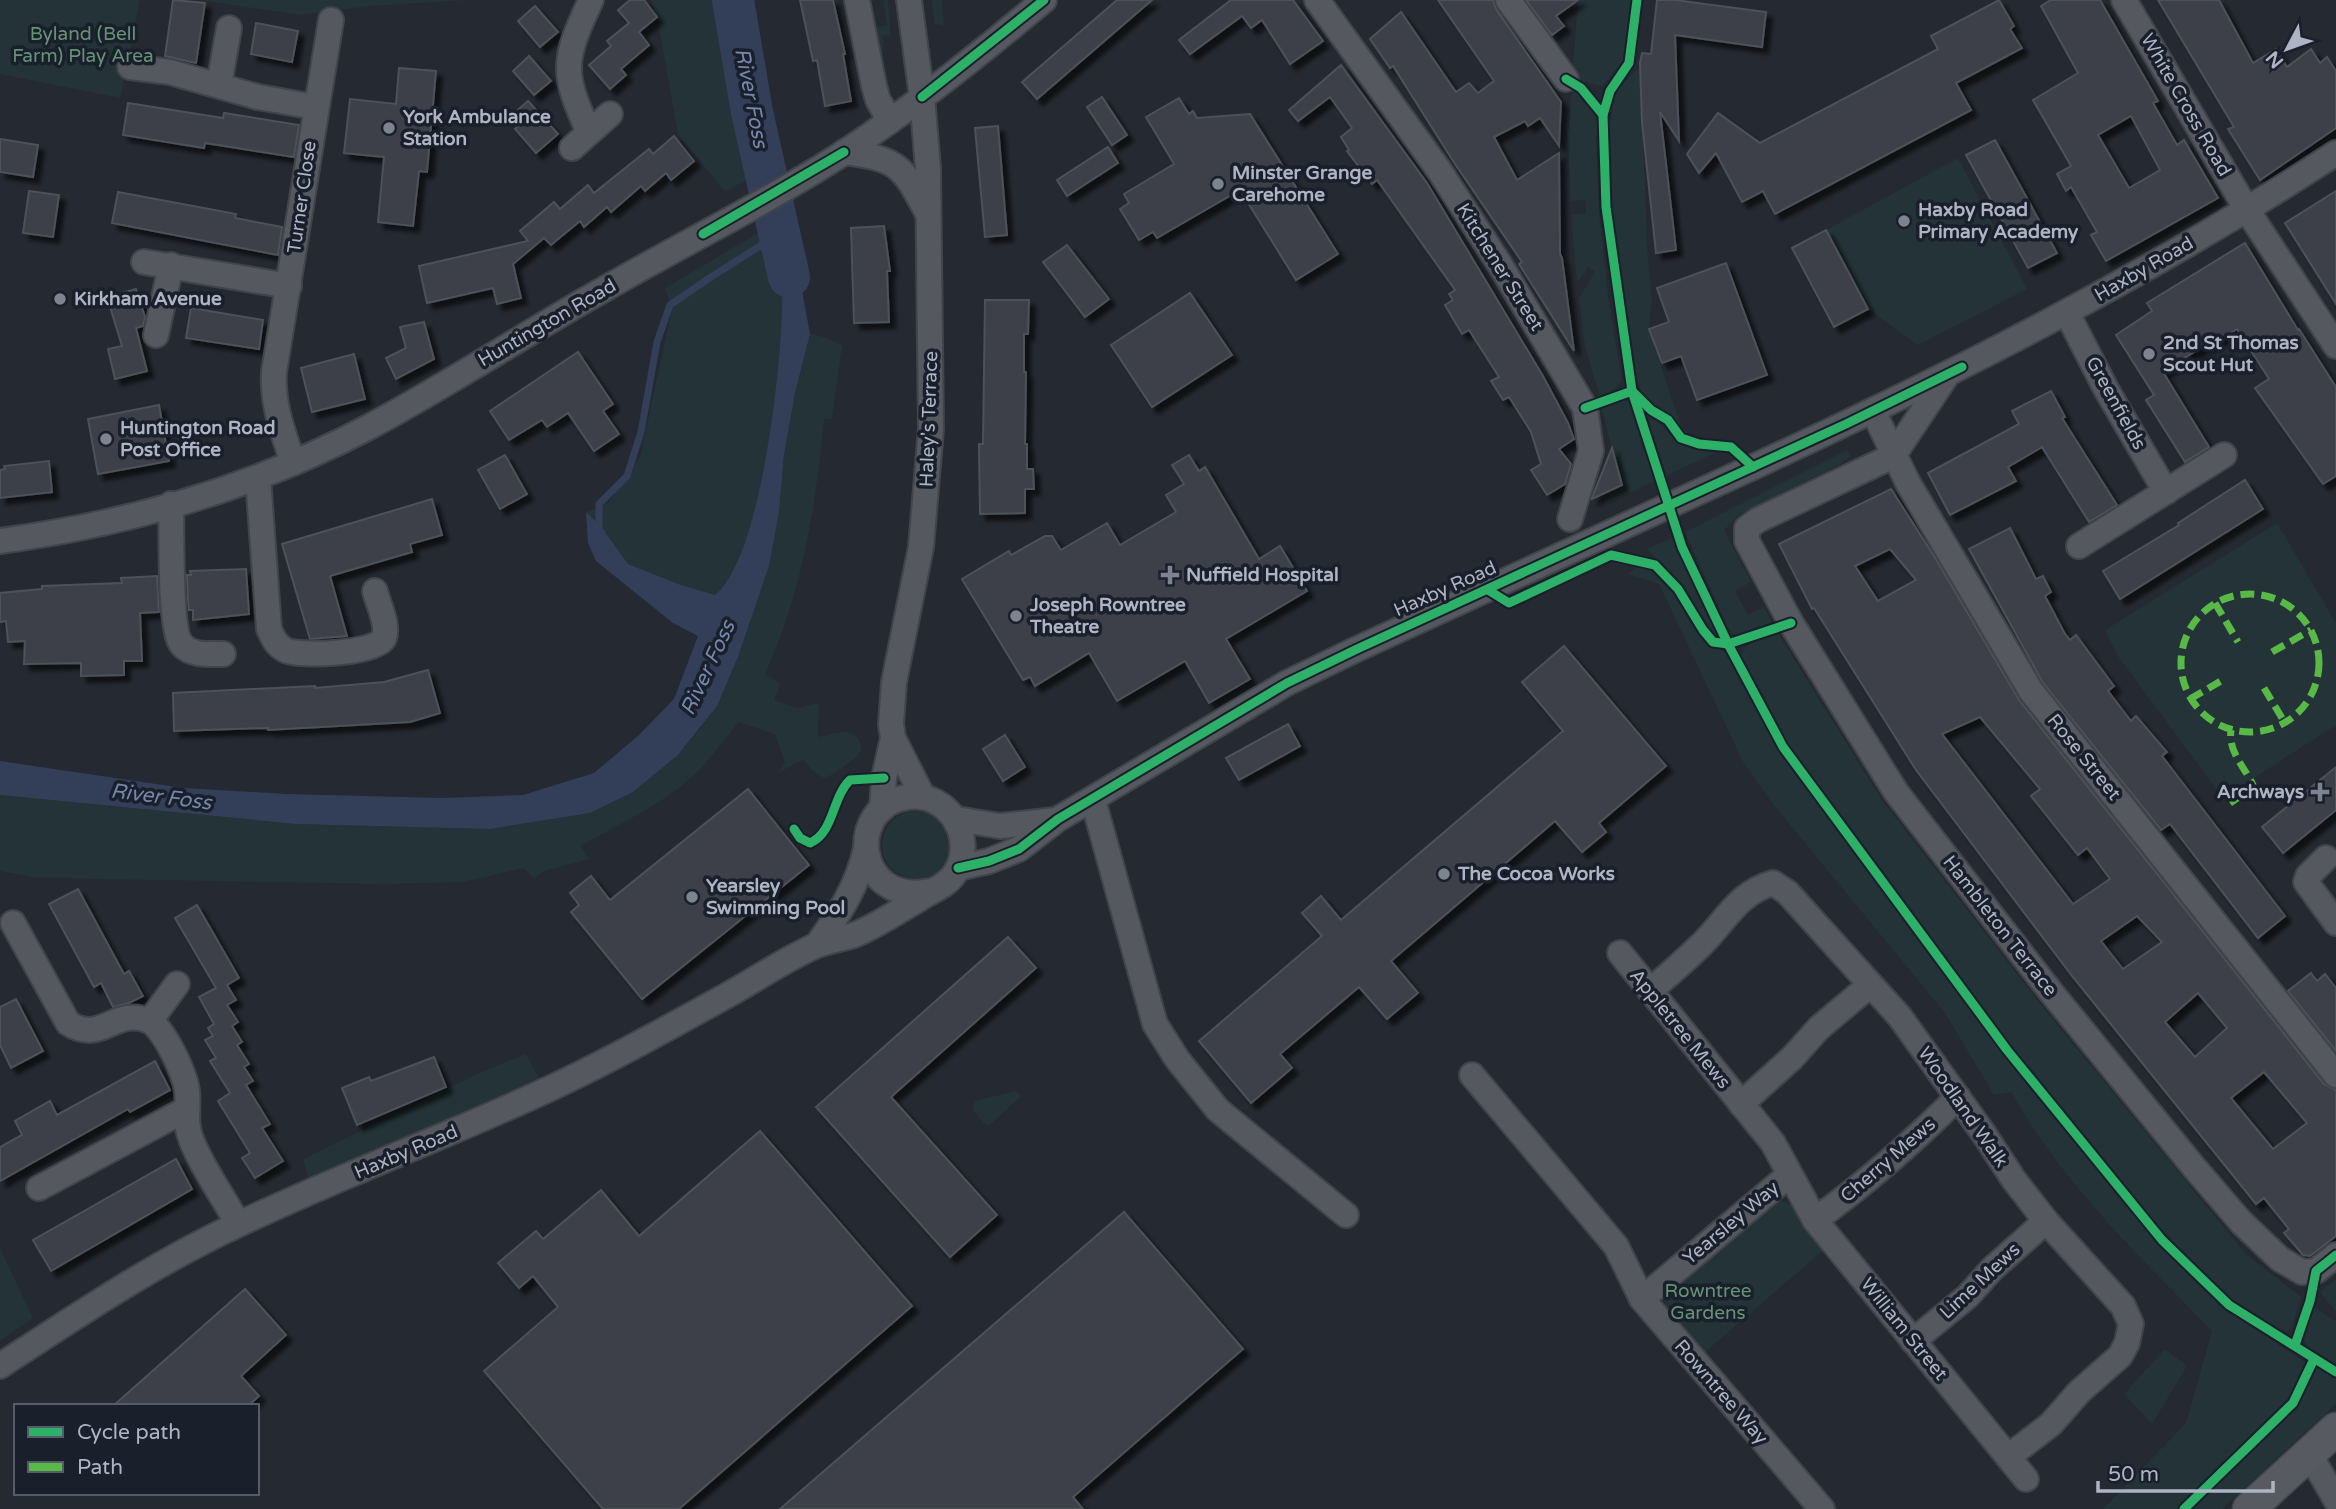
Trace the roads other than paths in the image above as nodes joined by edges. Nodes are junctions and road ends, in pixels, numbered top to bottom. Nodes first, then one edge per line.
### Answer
1 (591, 0) edge
2 (857, 0) edge
3 (909, 0) edge
4 (1044, 0) edge
5 (1318, 0) edge
6 (1508, 0) edge
7 (2124, 0) edge
8 (331, 20) dead end
9 (229, 28) dead end
10 (130, 67) dead end
11 (1566, 79) dead end
12 (219, 85) junction
13 (922, 97) junction
14 (315, 107) junction
15 (610, 114) dead end
16 (890, 121) junction
17 (844, 152) junction
18 (2336, 153) edge
19 (2247, 210) junction
20 (929, 215) junction
21 (144, 262) dead end
22 (171, 265) junction
23 (289, 286) junction
24 (2067, 313) junction
25 (156, 335) dead end
26 (2336, 346) edge
27 (1947, 374) junction
28 (1873, 411) junction
29 (2224, 455) dead end
30 (1893, 456) junction
31 (293, 463) junction
32 (258, 478) junction
33 (2166, 492) junction
34 (171, 504) junction
35 (1570, 519) dead end
36 (0, 541) edge
37 (2079, 547) dead end
38 (375, 591) dead end
39 (223, 654) dead end
40 (893, 738) junction
41 (923, 797) junction
42 (1093, 800) junction
43 (882, 809) junction
44 (956, 819) junction
45 (1058, 819) junction
46 (866, 848) junction
47 (2326, 858) dead end
48 (958, 868) junction
49 (931, 891) junction
50 (13, 923) dead end
51 (2336, 923) edge
52 (817, 945) junction
53 (1619, 953) dead end
54 (177, 984) dead end
55 (1870, 985) junction
56 (1650, 991) junction
57 (150, 1021) junction
58 (1472, 1075) dead end
59 (2336, 1075) edge
60 (1958, 1097) junction
61 (1741, 1104) junction
62 (185, 1110) junction
63 (1788, 1175) junction
64 (39, 1188) dead end
65 (1346, 1215) dead end
66 (1815, 1220) junction
67 (2046, 1221) junction
68 (238, 1224) junction
69 (2336, 1255) edge
70 (1642, 1299) junction
71 (1913, 1341) junction
72 (0, 1366) edge
73 (2336, 1429) edge
74 (2308, 1453) junction
75 (2008, 1457) junction
76 (2026, 1479) dead end
77 (2336, 1500) edge
78 (1822, 1509) edge
79 (2249, 1509) edge

1 - 15 street
2 - 16 street
3 - 13 street, Haley's Terrace
4 - 13 street, Huntington Road
5 - 35 street, Kitchener Street
6 - 11 street
7 - 19 street, White Cross Road
8 - 14 street, Turner Close
9 - 12 street
10 - 12 street
12 - 14 street
13 - 16 street, Huntington Road
13 - 20 street, Haley's Terrace
14 - 23 street, Turner Close
16 - 17 street, Huntington Road
17 - 20 street
17 - 31 street, Huntington Road
18 - 19 street, Haxby Road
19 - 24 street, Haxby Road
19 - 26 street, White Cross Road
20 - 40 street, Haley's Terrace
21 - 22 street
22 - 23 street
22 - 25 street
23 - 31 street, Turner Close
24 - 27 street, Haxby Road
24 - 33 street, Greenfields
27 - 28 street, Haxby Road
27 - 30 street, Haxby Road
28 - 30 street, Rose Street
28 - 42 street, Haxby Road
29 - 33 street
30 - 59 street, Rose Street
30 - 69 street, Hambleton Terrace
31 - 32 street, Huntington Road
32 - 34 street, Huntington Road
32 - 38 street
33 - 37 street
34 - 36 street, Huntington Road
34 - 39 street
40 - 41 street, Haley's Terrace
40 - 43 street, Haley's Terrace
41 - 43 street
41 - 44 street
42 - 45 street, Haxby Road
42 - 65 street
43 - 46 street
44 - 45 street, Haxby Road
44 - 48 street
45 - 48 street, Haxby Road
46 - 49 street
46 - 52 street, Haxby Road
47 - 51 street
48 - 49 street, Haxby Road
49 - 52 street, Haxby Road
50 - 57 street
52 - 68 street, Haxby Road
53 - 56 street, Appletree Mews
54 - 57 street
55 - 56 street, Woodland Walk
55 - 60 street, Woodland Walk
55 - 61 street, Appletree Mews
56 - 61 street, Appletree Mews
57 - 62 street
58 - 70 street, Rowntree Way
60 - 66 street, Cherry Mews
60 - 67 street, Woodland Walk
61 - 63 street, Appletree Mews
62 - 64 street
62 - 68 street
63 - 66 street, William Street
63 - 70 street, Yearsley Way
66 - 71 street, William Street
67 - 71 street, Lime Mews
67 - 75 street, Woodland Walk
68 - 72 street, Haxby Road
70 - 78 street, Rowntree Way
71 - 75 street, William Street
73 - 74 main road
74 - 77 street
74 - 79 main road
75 - 76 street, William Street

